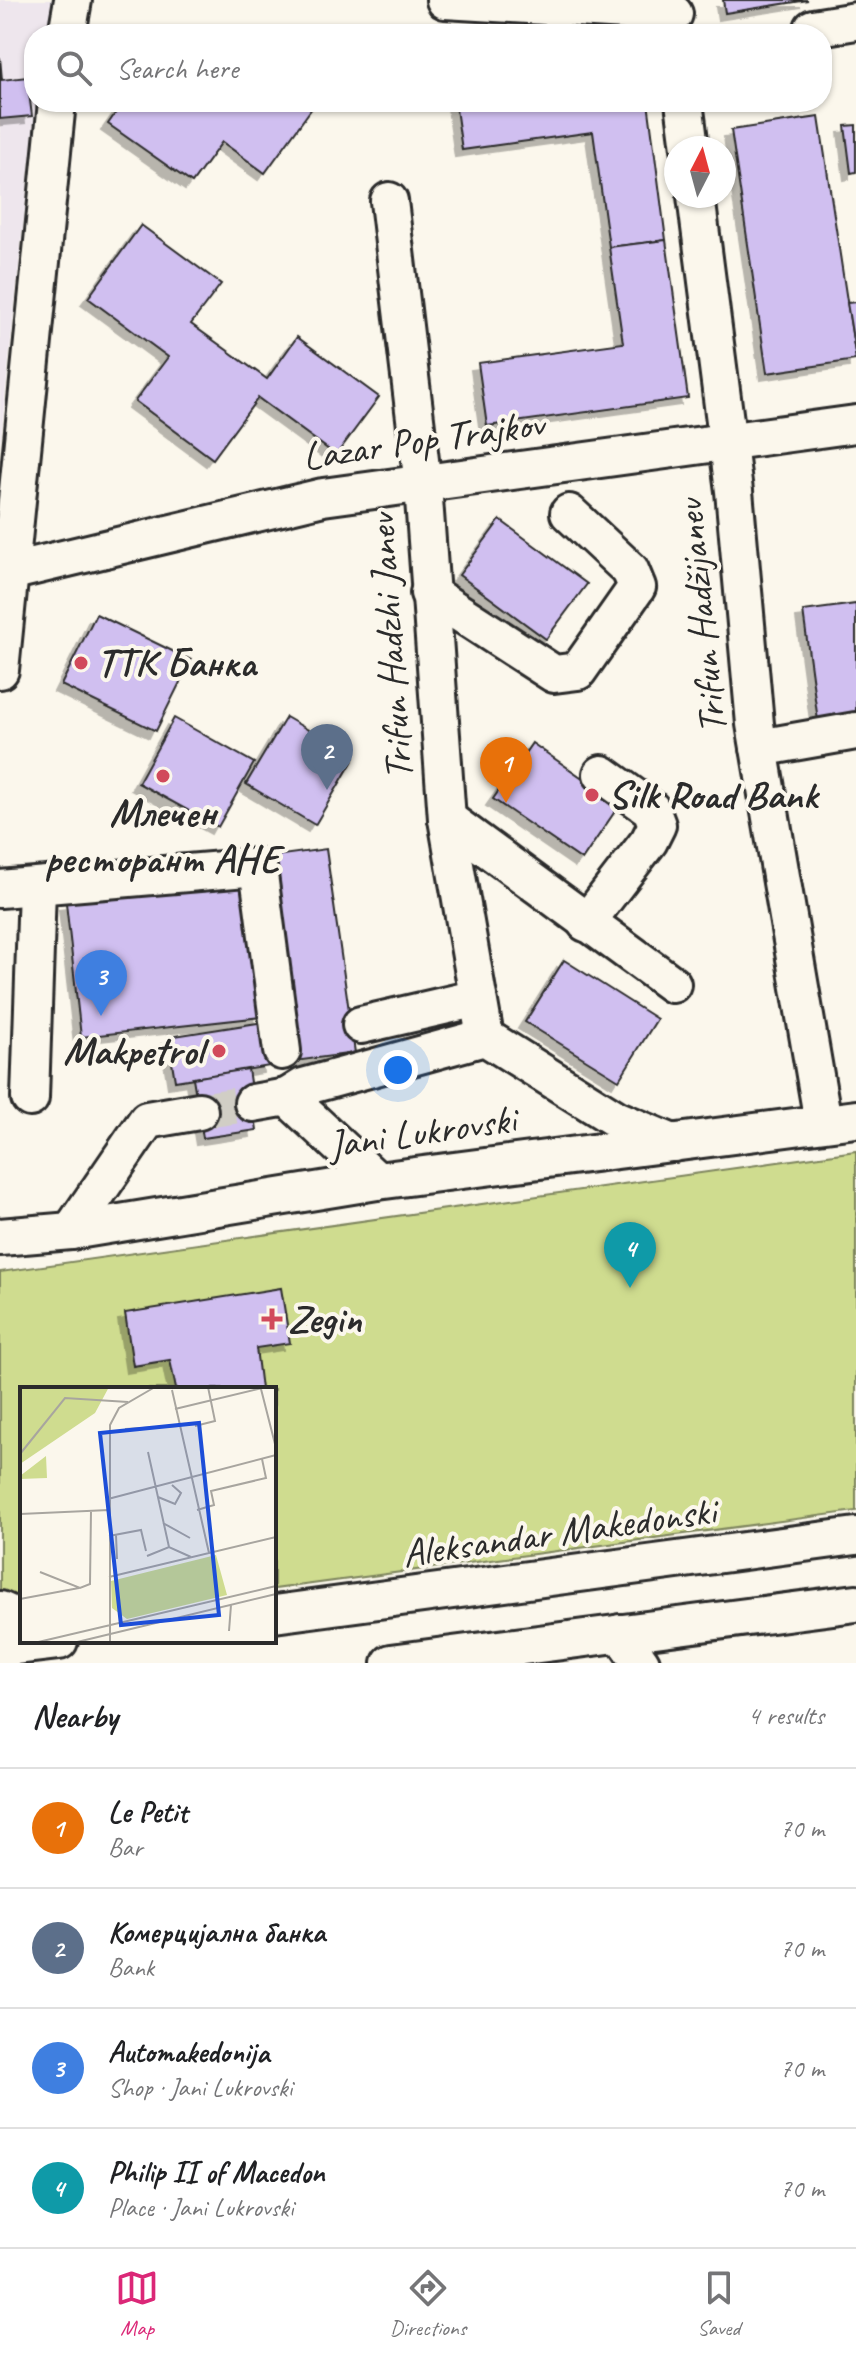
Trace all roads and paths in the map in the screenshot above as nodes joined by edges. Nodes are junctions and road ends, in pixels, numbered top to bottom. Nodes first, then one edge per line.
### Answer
1 (73, 0) edge
2 (445, 0) edge
3 (674, 16) edge
4 (856, 21) edge
5 (69, 24) edge
6 (832, 25) edge
7 (56, 112) edge
8 (685, 112) edge
9 (688, 136) edge
10 (389, 201) dead end
11 (698, 208) edge
12 (856, 424) edge
13 (727, 440) junction
14 (423, 485) junction
15 (569, 513) dead end
16 (9, 572) junction
17 (429, 593) junction
18 (0, 667) edge
19 (856, 731) edge
20 (759, 748) junction
21 (602, 774) dead end
22 (447, 819) junction
23 (37, 888) junction
24 (0, 889) edge
25 (586, 923) junction
26 (672, 984) dead end
27 (478, 998) junction
28 (361, 1025) dead end
29 (485, 1037) junction
30 (282, 1051) dead end
31 (30, 1098) dead end
32 (199, 1111) tunnel mouth
33 (839, 1120) edge
34 (674, 1143) junction
35 (377, 1181) junction
36 (71, 1231) junction
37 (0, 1237) edge
38 (856, 1536) edge
39 (856, 1603) edge
40 (0, 1610) edge
41 (276, 1614) edge
42 (20, 1619) edge
43 (620, 1633) junction
44 (42, 1643) edge
45 (0, 1648) edge
46 (391, 1663) edge
47 (641, 1663) edge

1 - 5 street
2 - 3 street
4 - 6 street
7 - 16 street
8 - 9 street
10 - 14 street, Trifun Hadzhi Janev
11 - 13 street, Trifun Hadžijanev
12 - 13 street, Lazar Pop Trajkov
13 - 14 street, Lazar Pop Trajkov
13 - 20 street, Trifun Hadžijanev
14 - 16 street, Lazar Pop Trajkov
14 - 17 street, Trifun Hadzhi Janev
15 - 17 street
16 - 18 street
17 - 22 street, Trifun Hadzhi Janev
19 - 20 street
20 - 33 street, Trifun Hadžijanev
21 - 25 street
22 - 25 street
22 - 27 street, Trifun Hadzhi Janev
23 - 24 street
23 - 30 street
23 - 31 street
25 - 26 street
27 - 28 street
27 - 29 street, Trifun Hadzhi Janev
29 - 34 street
29 - 35 street
32 - 36 street
33 - 34 street, Jani Lukrovski
34 - 35 street, Jani Lukrovski
35 - 36 street, Jani Lukrovski
36 - 37 street, Jani Lukrovski
38 - 41 street, Aleksandar Makedonski
39 - 43 street
40 - 42 street
43 - 46 street
43 - 47 street
44 - 45 street

